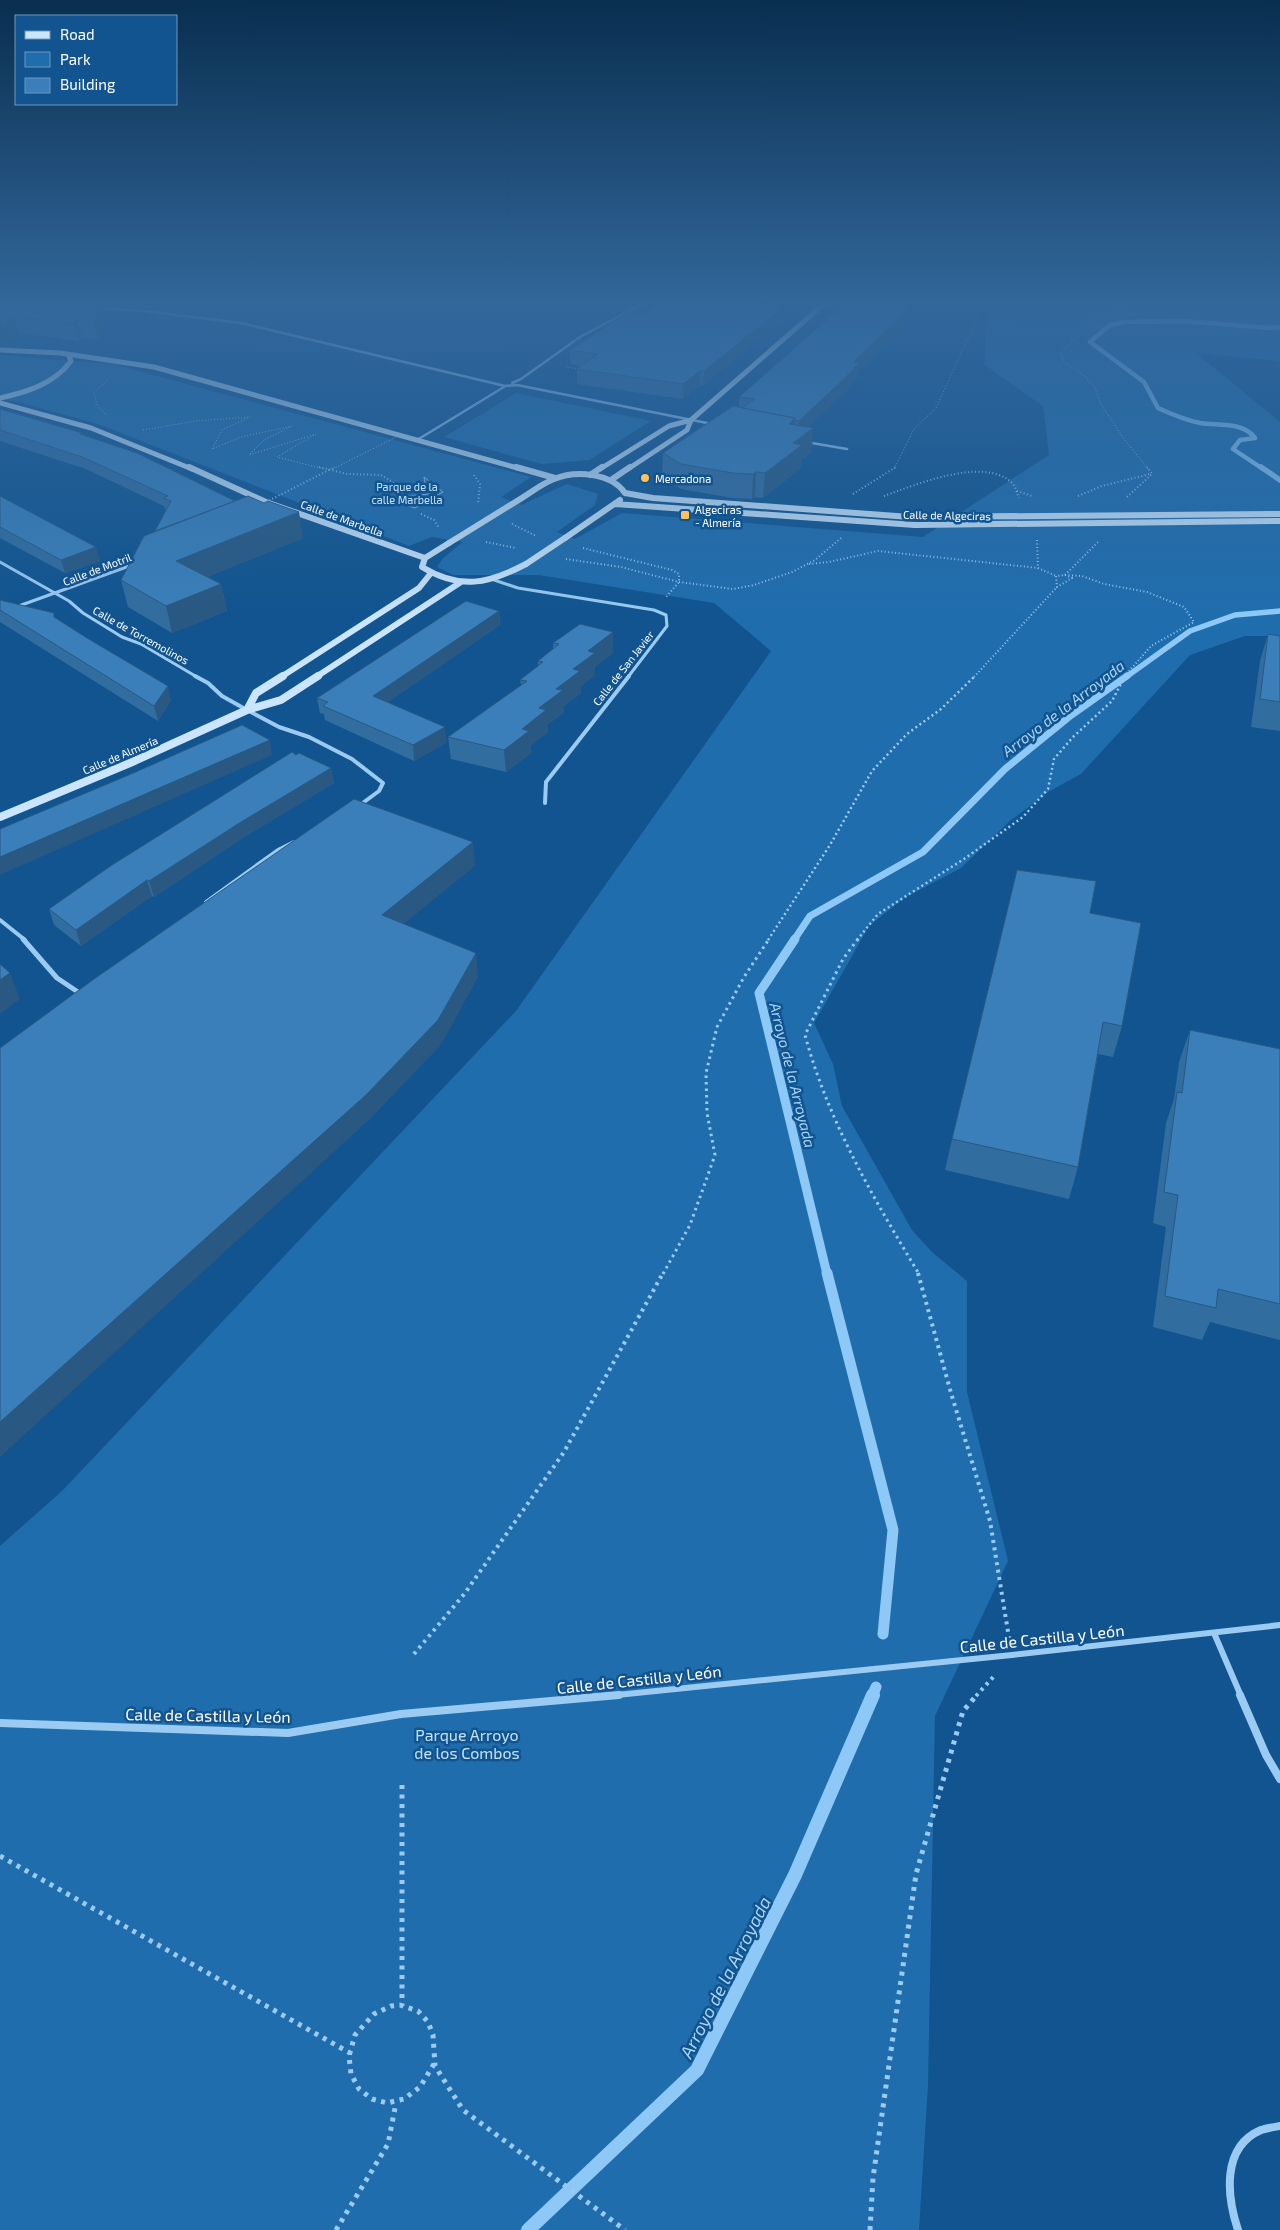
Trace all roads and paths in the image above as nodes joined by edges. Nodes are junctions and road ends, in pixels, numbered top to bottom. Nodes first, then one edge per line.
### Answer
1 (16, 407) edge
2 (99, 407) edge
3 (301, 407) edge
4 (471, 407) edge
5 (629, 407) edge
6 (706, 407) edge
7 (936, 407) edge
8 (1103, 407) edge
9 (110, 416) dead end
10 (691, 420) junction
11 (720, 426) edge
12 (142, 430) dead end
13 (400, 435) junction
14 (417, 440) junction
15 (802, 441) edge
16 (847, 450) dead end
17 (1152, 474) junction
18 (590, 475) junction
19 (555, 478) junction
20 (611, 480) junction
21 (396, 484) dead end
22 (1016, 491) dead end
23 (625, 493) junction
24 (1035, 497) dead end
25 (1074, 498) dead end
26 (1123, 501) dead end
27 (266, 502) junction
28 (615, 504) junction
29 (282, 507) junction
30 (275, 510) edge
31 (848, 513) junction
32 (1280, 514) edge
33 (1280, 522) edge
34 (849, 537) dead end
35 (1104, 537) dead end
36 (425, 558) junction
37 (141, 561) edge
38 (0, 562) edge
39 (806, 564) junction
40 (1038, 568) dead end
41 (431, 573) junction
42 (1065, 575) junction
43 (494, 580) junction
44 (461, 582) junction
45 (679, 582) dead end
46 (1057, 586) junction
47 (56, 594) junction
48 (7, 609) edge
49 (247, 710) junction
50 (545, 803) dead end
51 (358, 807) edge
52 (0, 816) edge
53 (303, 837) edge
54 (197, 908) edge
55 (0, 920) edge
56 (89, 988) edge
57 (81, 994) junction
58 (74, 1000) edge
59 (1280, 1625) edge
60 (1214, 1633) junction
61 (414, 1654) dead end
62 (1012, 1655) junction
63 (0, 1723) edge
64 (1280, 1778) edge
65 (402, 1785) dead end
66 (0, 1856) edge
67 (402, 2006) junction
68 (350, 2053) junction
69 (434, 2064) junction
70 (396, 2103) junction
71 (1280, 2126) edge
72 (336, 2230) edge
73 (625, 2230) edge
74 (870, 2230) edge
75 (1238, 2230) edge

1 - 27 street, Calle de Marbella
2 - 9 path
3 - 13 street
4 - 14 street
5 - 10 street
6 - 10 street
7 - 31 path
8 - 17 path
10 - 11 street
10 - 18 street
10 - 20 street
12 - 21 path
13 - 14 street
13 - 27 path, bridge
14 - 19 street
15 - 16 street
17 - 25 path
17 - 26 path
18 - 19 street
18 - 20 street
19 - 36 street, bridge
20 - 23 street
22 - 24 path
23 - 28 street
23 - 31 street, Calle de Algeciras
27 - 29 street, Calle de Marbella
28 - 33 street, Calle de Algeciras, bridge
28 - 43 street, bridge
29 - 30 street
29 - 36 street, Calle de Marbella
31 - 32 street, Calle de Algeciras, bridge
34 - 39 path
35 - 42 path
36 - 41 street
37 - 47 street, Calle de Motril
38 - 47 street, Calle de Torremolinos
39 - 40 path
39 - 45 path
41 - 44 street
41 - 49 street
42 - 46 path
42 - 46 path
42 - 62 path
43 - 44 street
43 - 50 street, Calle de San Javier
44 - 49 street, Calle de Almería
46 - 61 path
47 - 48 street, Calle de Motril
47 - 49 street, Calle de Torremolinos
49 - 51 street, Calle de Torremolinos
49 - 52 street, Calle de Almería
53 - 54 street
55 - 57 street
56 - 57 street
57 - 58 street
59 - 60 street, Calle de Castilla y León
60 - 62 street, Calle de Castilla y León
60 - 64 street
62 - 63 street, Calle de Castilla y León
62 - 74 path
65 - 67 path
66 - 68 path
67 - 68 path
67 - 69 path
68 - 70 path
69 - 70 path
69 - 73 path
70 - 72 path
71 - 75 street

